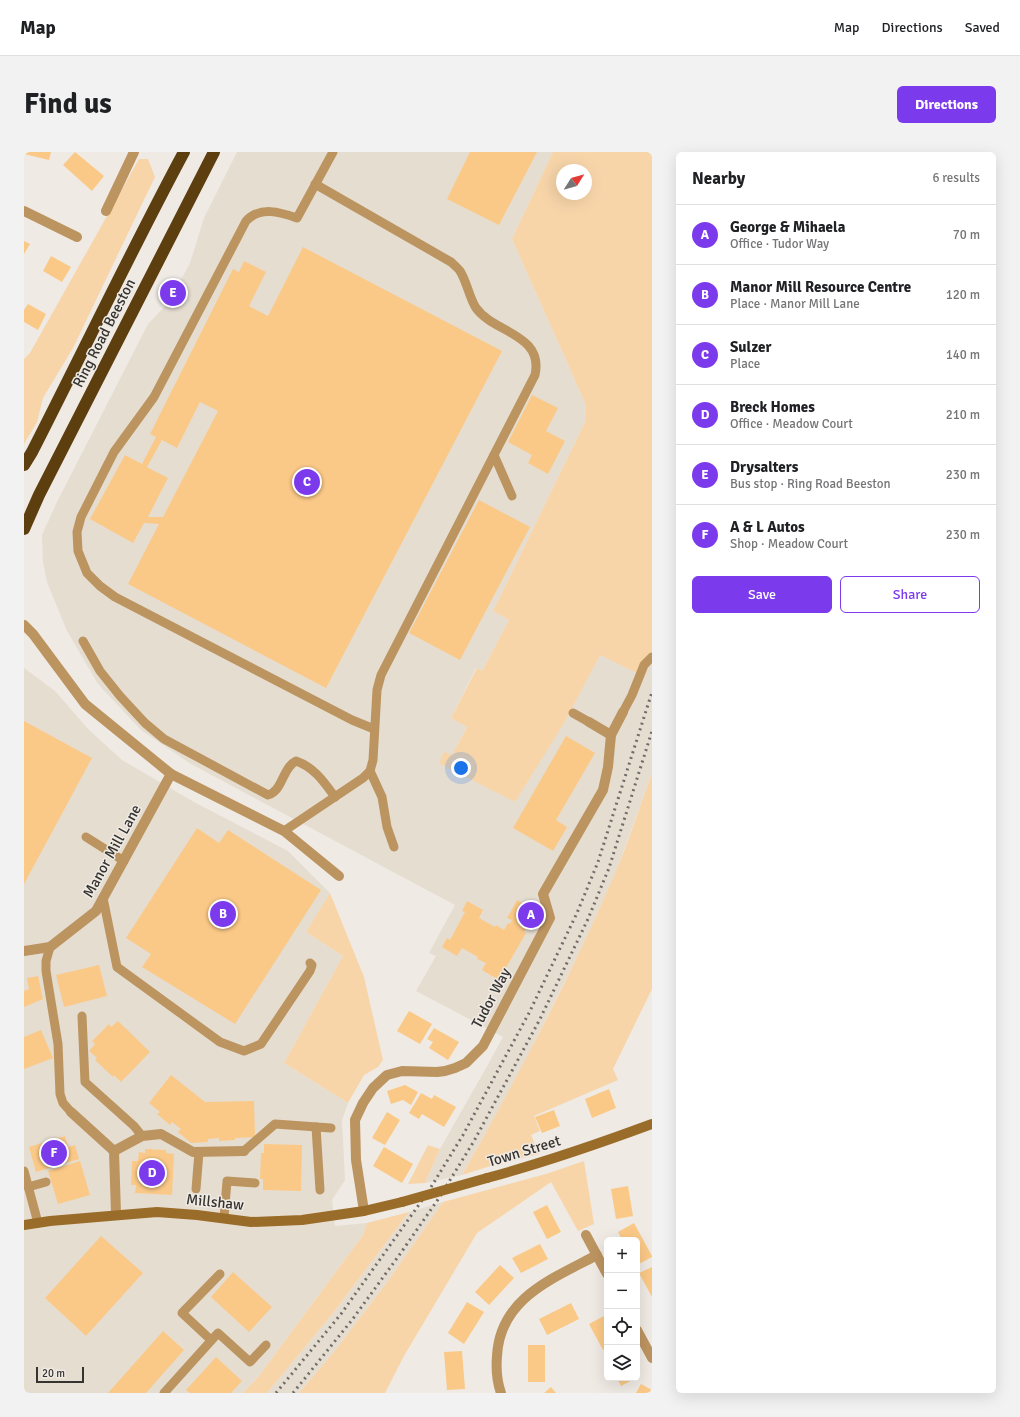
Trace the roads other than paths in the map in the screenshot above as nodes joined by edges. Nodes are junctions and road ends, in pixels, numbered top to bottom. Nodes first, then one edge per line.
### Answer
1 (134, 152) edge
2 (184, 152) edge
3 (214, 152) edge
4 (333, 152) edge
5 (315, 184) junction
6 (24, 211) edge
7 (106, 211) dead end
8 (77, 237) dead end
9 (494, 455) junction
10 (24, 465) edge
11 (512, 496) dead end
12 (24, 529) edge
13 (24, 624) edge
14 (83, 641) dead end
15 (652, 657) edge
16 (623, 712) joint
17 (573, 713) dead end
18 (589, 722) joint
19 (374, 729) junction
20 (611, 735) junction
21 (370, 771) junction
22 (171, 774) junction
23 (335, 797) junction
24 (284, 831) junction
25 (86, 837) dead end
26 (394, 847) dead end
27 (124, 861) junction
28 (339, 876) dead end
29 (103, 898) junction
30 (50, 947) junction
31 (24, 951) edge
32 (310, 963) dead end
33 (82, 1016) dead end
34 (71, 1112) joint
35 (652, 1124) edge
36 (316, 1127) junction
37 (331, 1128) dead end
38 (142, 1136) junction
39 (114, 1151) junction
40 (244, 1151) joint
41 (199, 1152) junction
42 (24, 1171) edge
43 (46, 1182) dead end
44 (255, 1183) dead end
45 (28, 1187) junction
46 (196, 1189) dead end
47 (320, 1190) dead end
48 (402, 1202) joint
49 (364, 1211) junction
50 (116, 1214) junction
51 (224, 1218) junction
52 (38, 1223) junction
53 (24, 1225) edge
54 (586, 1235) dead end
55 (597, 1255) junction
56 (606, 1273) edge
57 (220, 1274) dead end
58 (640, 1336) edge
59 (211, 1340) junction
60 (266, 1345) dead end
61 (652, 1358) edge
62 (164, 1393) edge
63 (501, 1393) edge

1 - 7 street
2 - 10 highway, Ring Road Beeston
3 - 12 highway, Ring Road Beeston
4 - 5 lane
5 - 9 lane
5 - 19 lane
6 - 8 street
9 - 11 lane
9 - 19 lane
13 - 22 street
14 - 23 lane
15 - 16 lane
16 - 20 street, Tudor Way
17 - 18 lane
18 - 20 street
19 - 21 lane
20 - 49 street, Tudor Way
21 - 23 lane
21 - 26 lane
22 - 24 street
22 - 27 street, Manor Mill Lane
23 - 24 lane
24 - 28 street
25 - 27 lane
27 - 29 street, Manor Mill Lane
29 - 30 street, Manor Mill Lane
29 - 32 lane
30 - 31 street, Manor Mill Lane
30 - 34 lane
33 - 38 lane
34 - 39 street
35 - 48 street, Town Street, bridge
36 - 37 lane
36 - 40 lane
36 - 47 lane
38 - 39 street
38 - 41 street
39 - 50 street
40 - 41 street
41 - 46 lane
42 - 45 lane
43 - 45 lane
44 - 51 lane
45 - 52 lane
48 - 49 street, Millshaw
49 - 51 street, Millshaw
50 - 51 street, Millshaw
50 - 52 street, Millshaw
52 - 53 street, Millshaw
54 - 55 street
55 - 56 street
55 - 63 street
57 - 59 lane
58 - 61 street
59 - 60 lane
59 - 62 lane

